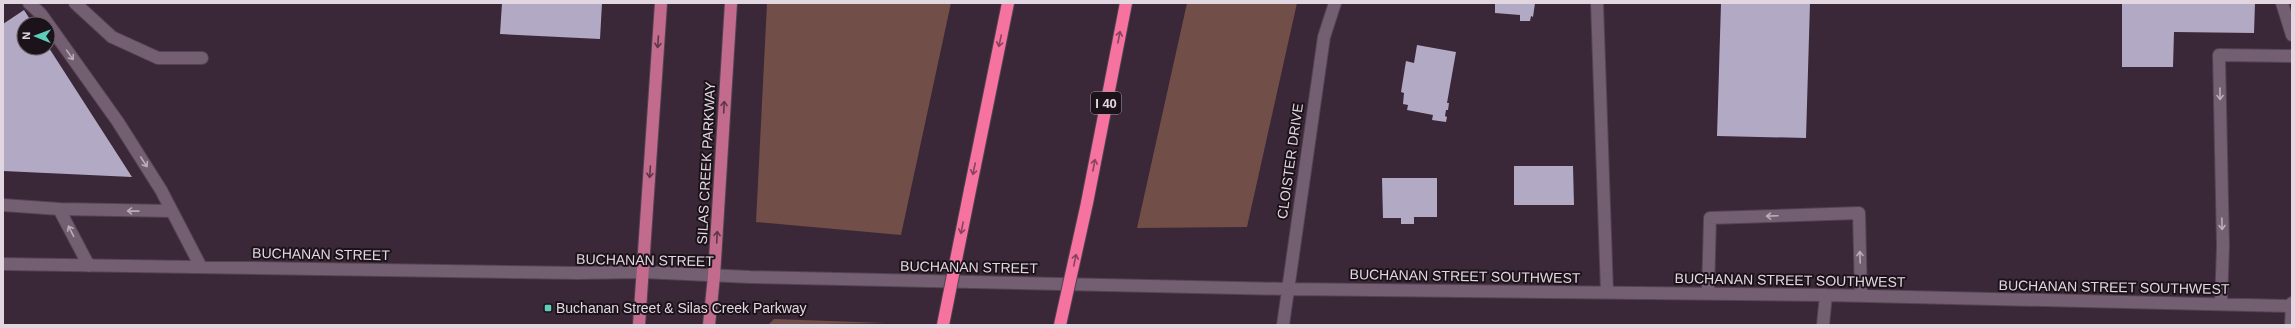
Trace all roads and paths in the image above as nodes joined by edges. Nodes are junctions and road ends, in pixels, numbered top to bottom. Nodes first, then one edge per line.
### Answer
1 (29, 3) edge
2 (75, 3) edge
3 (661, 3) edge
4 (731, 3) edge
5 (1008, 3) edge
6 (1126, 3) edge
7 (1335, 3) edge
8 (1597, 3) edge
9 (2282, 3) edge
10 (2292, 35) edge
11 (2292, 56) edge
12 (202, 58) dead end
13 (3, 205) edge
14 (59, 209) junction
15 (172, 211) junction
16 (3, 264) edge
17 (89, 266) junction
18 (200, 267) junction
19 (643, 272) junction
20 (714, 276) junction
21 (1286, 289) junction
22 (1607, 292) junction
23 (1708, 293) junction
24 (1826, 295) junction
25 (1861, 296) junction
26 (2221, 304) junction
27 (2292, 305) edge
28 (639, 325) edge
29 (709, 325) edge
30 (943, 325) edge
31 (1060, 325) edge
32 (1283, 325) edge
33 (1823, 325) edge
34 (2291, 325) edge

1 -> 15 street
2 - 12 street
3 -> 19 main road
20 -> 4 main road, SILAS CREEK PARKWAY
5 -> 30 highway, bridge
31 -> 6 highway, I 40, bridge
7 - 21 street, CLOISTER DRIVE
8 - 22 street
9 - 10 street
11 -> 26 street
13 - 14 street
15 -> 14 street
17 -> 14 street
15 - 18 street
16 - 17 street, BUCHANAN STREET
17 - 18 street, BUCHANAN STREET
18 - 19 street, BUCHANAN STREET
19 - 20 street, BUCHANAN STREET
19 - 28 main road
20 - 21 street, BUCHANAN STREET
20 - 29 main road, SILAS CREEK PARKWAY
21 - 22 street, BUCHANAN STREET SOUTHWEST
21 - 32 street, CLOISTER DRIVE
22 - 23 street, BUCHANAN STREET SOUTHWEST
23 - 24 street, BUCHANAN STREET SOUTHWEST
25 -> 23 street
24 - 25 street, BUCHANAN STREET SOUTHWEST
24 - 33 street
25 - 26 street, BUCHANAN STREET SOUTHWEST
26 - 27 street, BUCHANAN STREET SOUTHWEST
27 - 34 street

